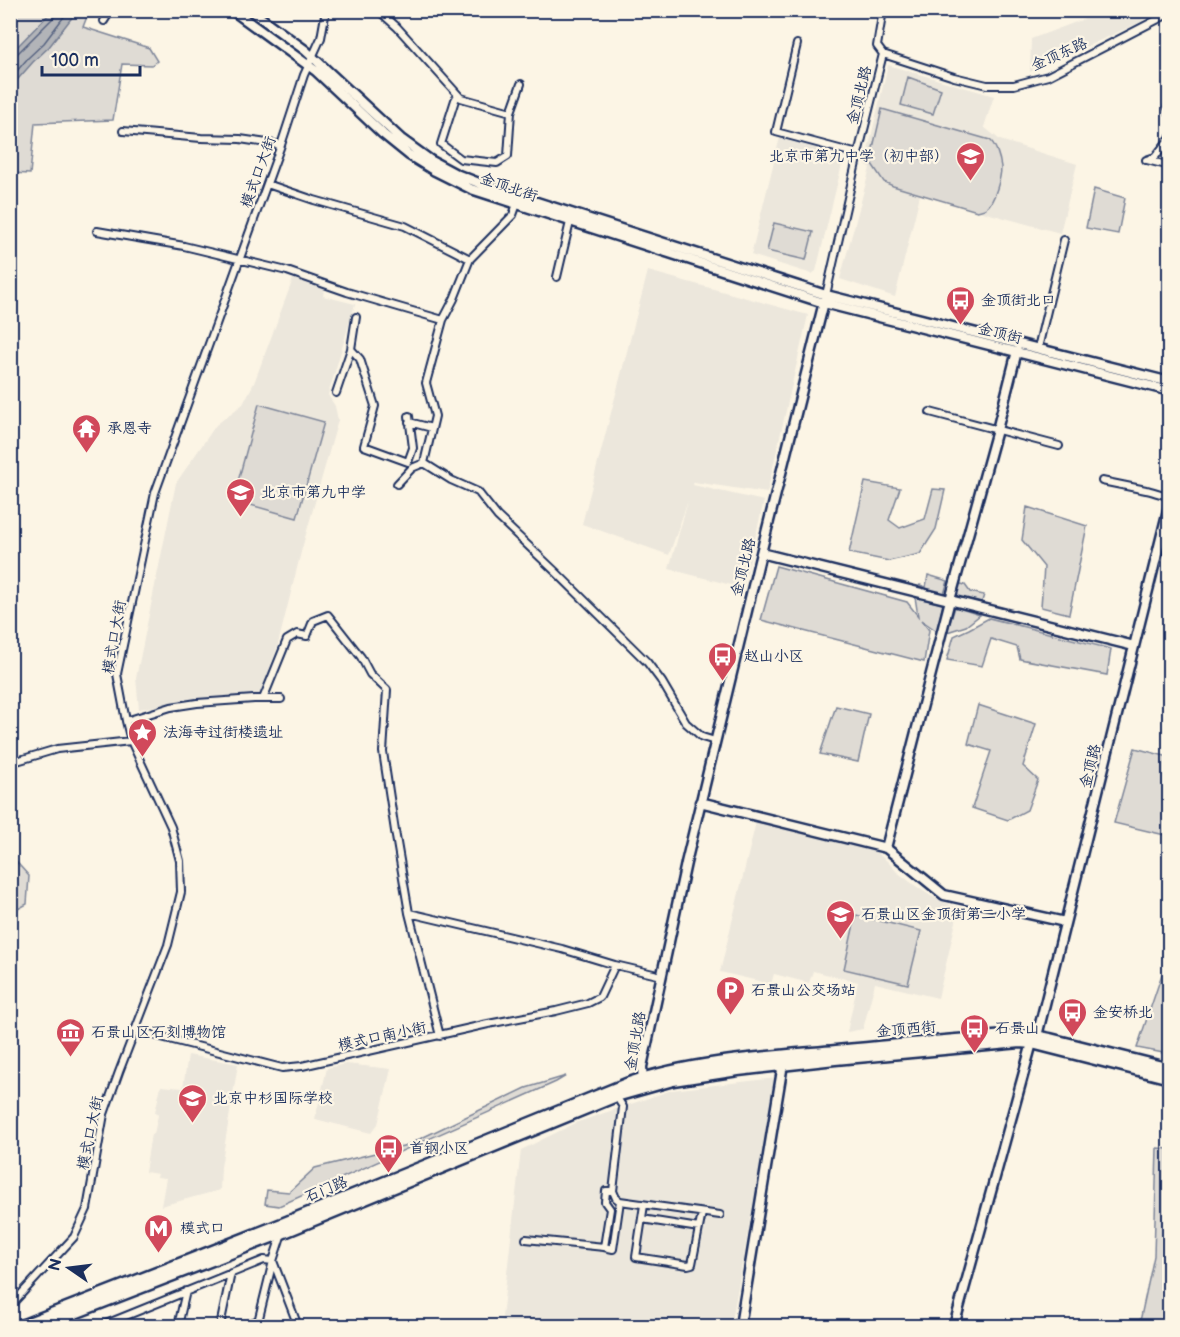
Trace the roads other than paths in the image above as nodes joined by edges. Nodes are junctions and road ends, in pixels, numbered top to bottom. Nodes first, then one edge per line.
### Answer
1 (111, 10) edge
2 (250, 10) edge
3 (326, 10) edge
4 (378, 10) edge
5 (883, 10) edge
6 (233, 11) edge
7 (1170, 14) edge
8 (104, 21) dead end
9 (797, 44) dead end
10 (883, 54) junction
11 (311, 61) junction
12 (521, 84) dead end
13 (458, 95) junction
14 (511, 112) junction
15 (123, 131) dead end
16 (1170, 138) edge
17 (281, 145) junction
18 (858, 153) junction
19 (1170, 166) edge
20 (267, 184) junction
21 (518, 201) junction
22 (570, 222) junction
23 (97, 231) dead end
24 (1064, 240) dead end
25 (240, 259) junction
26 (470, 259) junction
27 (556, 277) dead end
28 (825, 299) junction
29 (356, 317) dead end
30 (443, 320) junction
31 (1038, 348) junction
32 (351, 349) junction
33 (1017, 351) junction
34 (1170, 382) edge
35 (1170, 391) edge
36 (336, 393) dead end
37 (930, 412) dead end
38 (432, 428) junction
39 (997, 430) junction
40 (1059, 446) dead end
41 (424, 463) junction
42 (1102, 481) dead end
43 (397, 484) dead end
44 (1170, 496) edge
45 (1170, 502) edge
46 (761, 553) junction
47 (950, 600) junction
48 (1134, 646) junction
49 (263, 699) junction
50 (281, 699) dead end
51 (126, 721) junction
52 (131, 741) junction
53 (715, 741) junction
54 (10, 763) edge
55 (700, 802) junction
56 (886, 848) junction
57 (409, 913) junction
58 (1065, 922) junction
59 (615, 965) junction
60 (662, 976) junction
61 (134, 1030) junction
62 (440, 1036) junction
63 (1034, 1039) junction
64 (783, 1064) junction
65 (1170, 1069) edge
66 (1170, 1078) edge
67 (643, 1083) junction
68 (616, 1096) junction
69 (613, 1191) junction
70 (620, 1202) junction
71 (644, 1205) junction
72 (702, 1213) junction
73 (720, 1215) dead end
74 (642, 1219) junction
75 (282, 1228) junction
76 (699, 1228) junction
77 (526, 1239) dead end
78 (604, 1247) junction
79 (273, 1261) junction
80 (231, 1273) junction
81 (186, 1291) junction
82 (10, 1306) edge
83 (258, 1323) edge
84 (21, 1326) edge
85 (41, 1326) edge
86 (101, 1326) edge
87 (178, 1326) edge
88 (220, 1326) edge
89 (243, 1326) edge
90 (298, 1326) edge
91 (740, 1326) edge
92 (954, 1326) edge

1 - 8 street
2 - 11 street, 金顶北街
3 - 11 street, 模式口大街
4 - 13 street
5 - 10 street, 金顶北路
6 - 11 street, 金顶北街
7 - 10 street, 金顶东路
9 - 18 street
10 - 18 street, 金顶北路
11 - 17 street, 模式口大街
11 - 21 street, 金顶北街
12 - 14 street
13 - 14 street
13 - 14 street
15 - 17 street
16 - 19 street
17 - 20 street, 模式口大街
18 - 28 street, 金顶北路
20 - 25 street, 模式口大街
20 - 26 street
21 - 22 street, 金顶北街
21 - 26 street
21 - 28 street, 金顶北街
22 - 27 street
22 - 28 street, 金顶北街
23 - 25 street
24 - 31 street
25 - 30 street
25 - 51 street, 模式口大街
26 - 30 street
28 - 31 street, 金顶街
28 - 33 street, 金顶街
28 - 46 street, 金顶北路
29 - 32 street
30 - 38 street
31 - 34 street, 金顶街
32 - 36 street
32 - 38 street
33 - 35 street, 金顶街
33 - 39 street
37 - 39 street
38 - 41 street
39 - 40 street
39 - 47 street
41 - 43 street
41 - 53 street
42 - 44 street
45 - 48 street, 金顶路
46 - 47 street
46 - 53 street, 金顶北路
47 - 48 street
47 - 56 street
48 - 58 street, 金顶路
49 - 50 street
49 - 51 street
49 - 57 street
51 - 52 street, 模式口大街
52 - 54 street
52 - 61 street, 模式口大街
53 - 55 street, 金顶北路
55 - 56 street
55 - 60 street, 金顶北路
56 - 58 street
57 - 59 street
57 - 62 street
58 - 63 street, 金顶路
59 - 60 street
59 - 62 street, 模式口南小街
60 - 67 street, 金顶北路
61 - 62 street, 模式口南小街
61 - 82 street, 模式口大街
63 - 64 highway, 金顶西街
63 - 65 highway, 金顶西街
63 - 66 highway, 金顶西街
63 - 67 highway, 金顶西街
63 - 92 street, 金顶路
64 - 67 highway, 金顶西街
64 - 91 street
67 - 68 highway, 石门路
67 - 75 highway, 石门路
68 - 69 street
68 - 75 highway, 石门路
69 - 70 street
69 - 78 street
70 - 71 street
70 - 78 street
71 - 72 street
71 - 74 street
72 - 73 street
72 - 76 street
74 - 76 street
74 - 76 street
75 - 79 street
75 - 84 highway, 石门路
75 - 85 highway, 石门路
77 - 78 street
79 - 80 street
79 - 83 street
79 - 90 street
80 - 81 street
80 - 88 street
81 - 86 street
81 - 87 street
83 - 89 street

